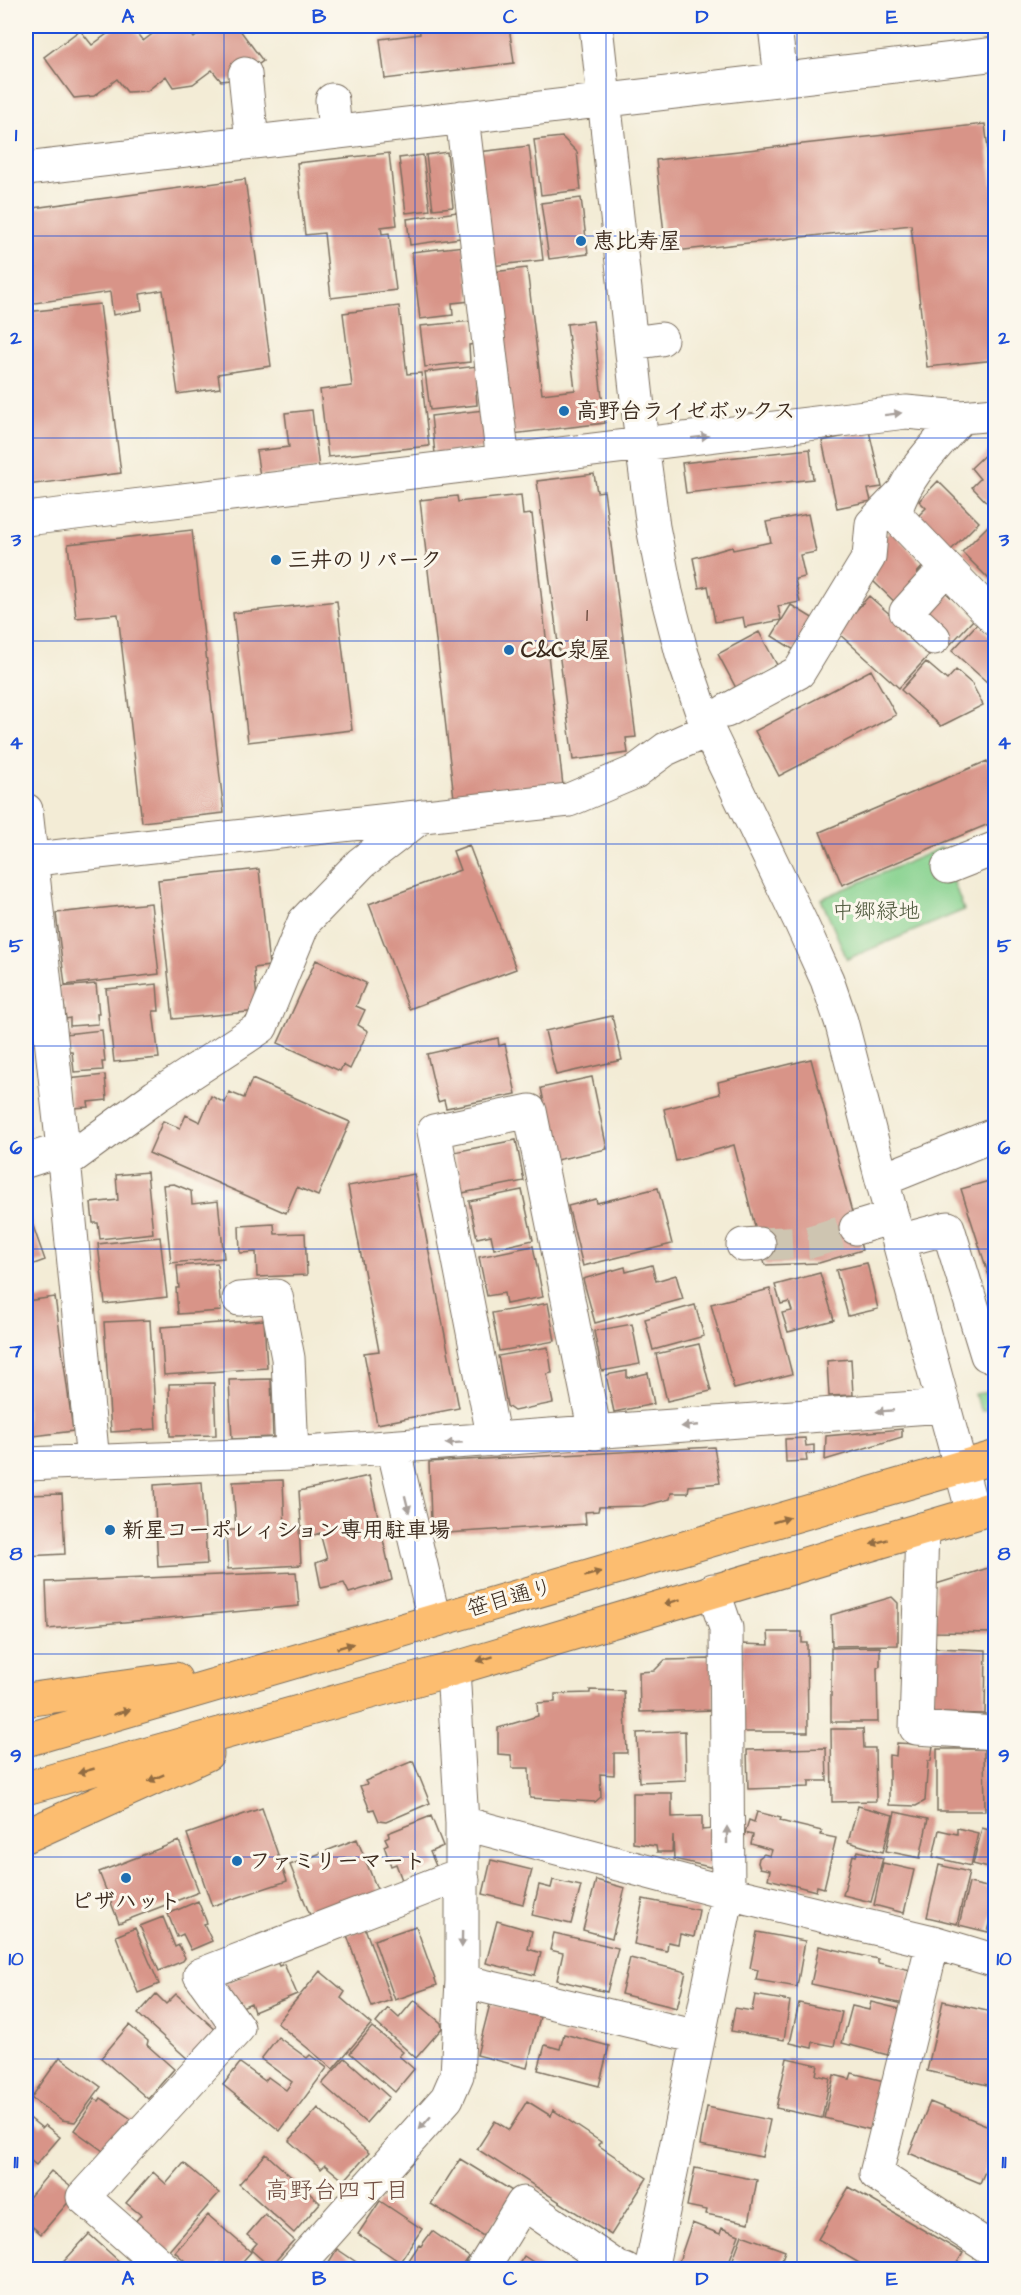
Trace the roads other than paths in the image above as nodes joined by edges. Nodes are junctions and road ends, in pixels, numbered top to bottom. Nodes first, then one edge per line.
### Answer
1 (596, 26) edge
2 (775, 26) edge
3 (996, 54) edge
4 (245, 74) dead end
5 (781, 79) junction
6 (332, 100) dead end
7 (604, 100) junction
8 (462, 117) junction
9 (336, 132) junction
10 (252, 142) junction
11 (26, 169) edge
12 (996, 414) edge
13 (961, 417) junction
14 (642, 444) junction
15 (503, 461) junction
16 (900, 495) junction
17 (26, 519) edge
18 (945, 569) junction
19 (996, 620) edge
20 (934, 638) dead end
21 (717, 720) junction
22 (26, 810) edge
23 (422, 816) junction
24 (996, 848) edge
25 (29, 860) edge
26 (948, 867) dead end
27 (996, 1134) edge
28 (63, 1156) junction
29 (26, 1161) edge
30 (882, 1180) junction
31 (856, 1228) tunnel mouth
32 (895, 1229) junction
33 (239, 1299) dead end
34 (996, 1353) edge
35 (943, 1406) junction
36 (594, 1433) junction
37 (494, 1440) junction
38 (393, 1447) junction
39 (292, 1454) junction
40 (996, 1457) edge
41 (93, 1462) junction
42 (26, 1464) edge
43 (961, 1468) junction
44 (984, 1510) edge
45 (922, 1529) junction
46 (713, 1590) junction
47 (434, 1620) junction
48 (289, 1663) junction
49 (453, 1669) junction
50 (26, 1700) edge
51 (304, 1710) junction
52 (996, 1733) edge
53 (26, 1740) edge
54 (26, 1788) edge
55 (462, 1823) junction
56 (26, 1836) edge
57 (463, 1880) junction
58 (728, 1893) junction
59 (933, 1942) junction
60 (996, 1961) edge
61 (462, 1981) junction
62 (698, 2037) junction
63 (996, 2252) edge
64 (166, 2270) edge
65 (294, 2270) edge
66 (482, 2270) edge
67 (625, 2270) edge
68 (651, 2270) edge

1 - 7 street
2 - 5 street
3 - 5 street
4 - 10 street
5 - 7 street
6 - 9 street
7 - 8 street
7 - 14 street
8 - 9 street
8 - 15 street
9 - 10 street
10 - 11 street
12 - 13 street
14 -> 13 street
13 - 16 street
14 - 15 street
14 - 21 street
15 - 17 street
16 - 18 street
16 - 21 street
18 - 19 street
18 - 20 street
21 - 23 street
21 - 30 street
22 - 25 street
23 - 25 street
23 - 28 street
24 - 26 street
25 - 28 street
27 - 30 street
28 - 29 street
28 - 41 street
30 - 32 street
31 - 32 street
32 - 34 street
32 - 35 street
33 - 39 street
35 -> 36 street
35 - 43 street
36 - 37 street
36 - 37 street
37 -> 38 street
38 - 39 street
38 -> 47 street
39 - 41 street
40 - 43 main road, 笹目通り
41 - 42 street
43 - 44 street
47 -> 43 main road, 笹目通り
44 - 45 main road
45 -> 46 main road
45 - 52 street
46 -> 49 main road
58 -> 46 street
48 -> 47 main road, 笹目通り
48 - 50 main road
53 -> 48 main road, 笹目通り
49 - 51 main road
49 - 55 street
51 -> 54 main road
51 -> 56 main road
55 - 57 street
55 - 58 street
57 -> 61 street
57 - 64 street
58 - 59 street
58 - 62 street
59 - 60 street
59 - 63 street
61 - 62 street
61 -> 65 street
62 - 68 street
66 - 67 street

